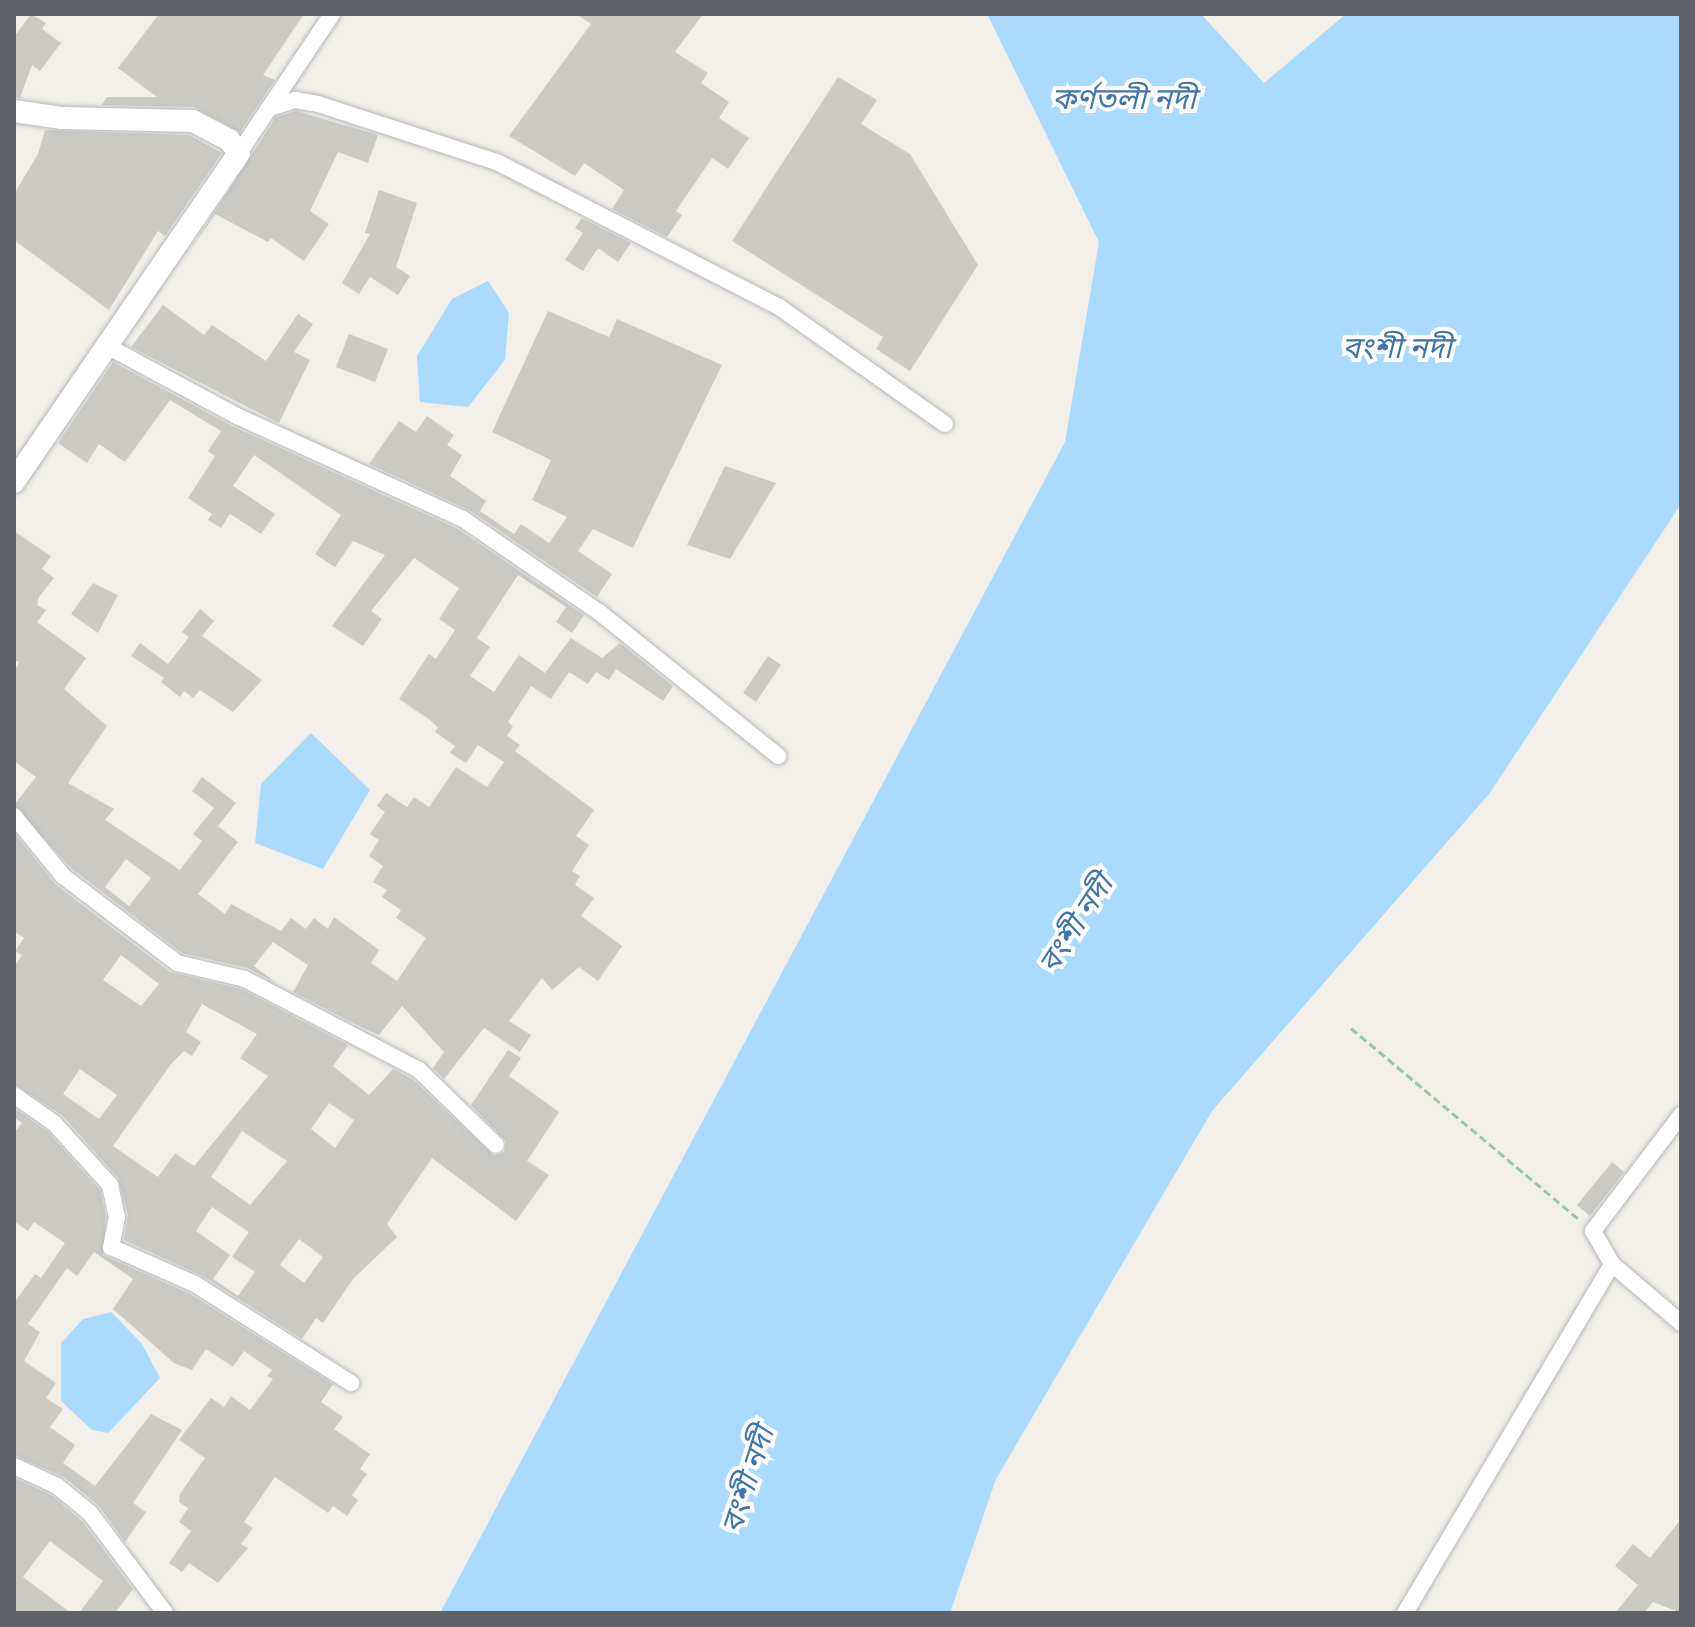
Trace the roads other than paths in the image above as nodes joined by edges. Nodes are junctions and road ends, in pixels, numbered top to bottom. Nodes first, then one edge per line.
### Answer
1 (332, 14) edge
2 (269, 108) junction
3 (14, 111) edge
4 (239, 153) junction
5 (107, 346) junction
6 (945, 424) dead end
7 (14, 482) edge
8 (778, 756) dead end
9 (14, 816) edge
10 (14, 1095) edge
11 (1681, 1115) edge
12 (496, 1145) dead end
13 (1612, 1264) junction
14 (1681, 1323) edge
15 (351, 1383) dead end
16 (14, 1466) edge
17 (165, 1613) edge
18 (1405, 1613) edge

1 - 2 street
2 - 4 street
2 - 6 street
3 - 4 street
4 - 5 street
5 - 7 street
5 - 8 street
9 - 12 street
10 - 15 street
11 - 13 street
13 - 14 street
13 - 18 street
16 - 17 street

